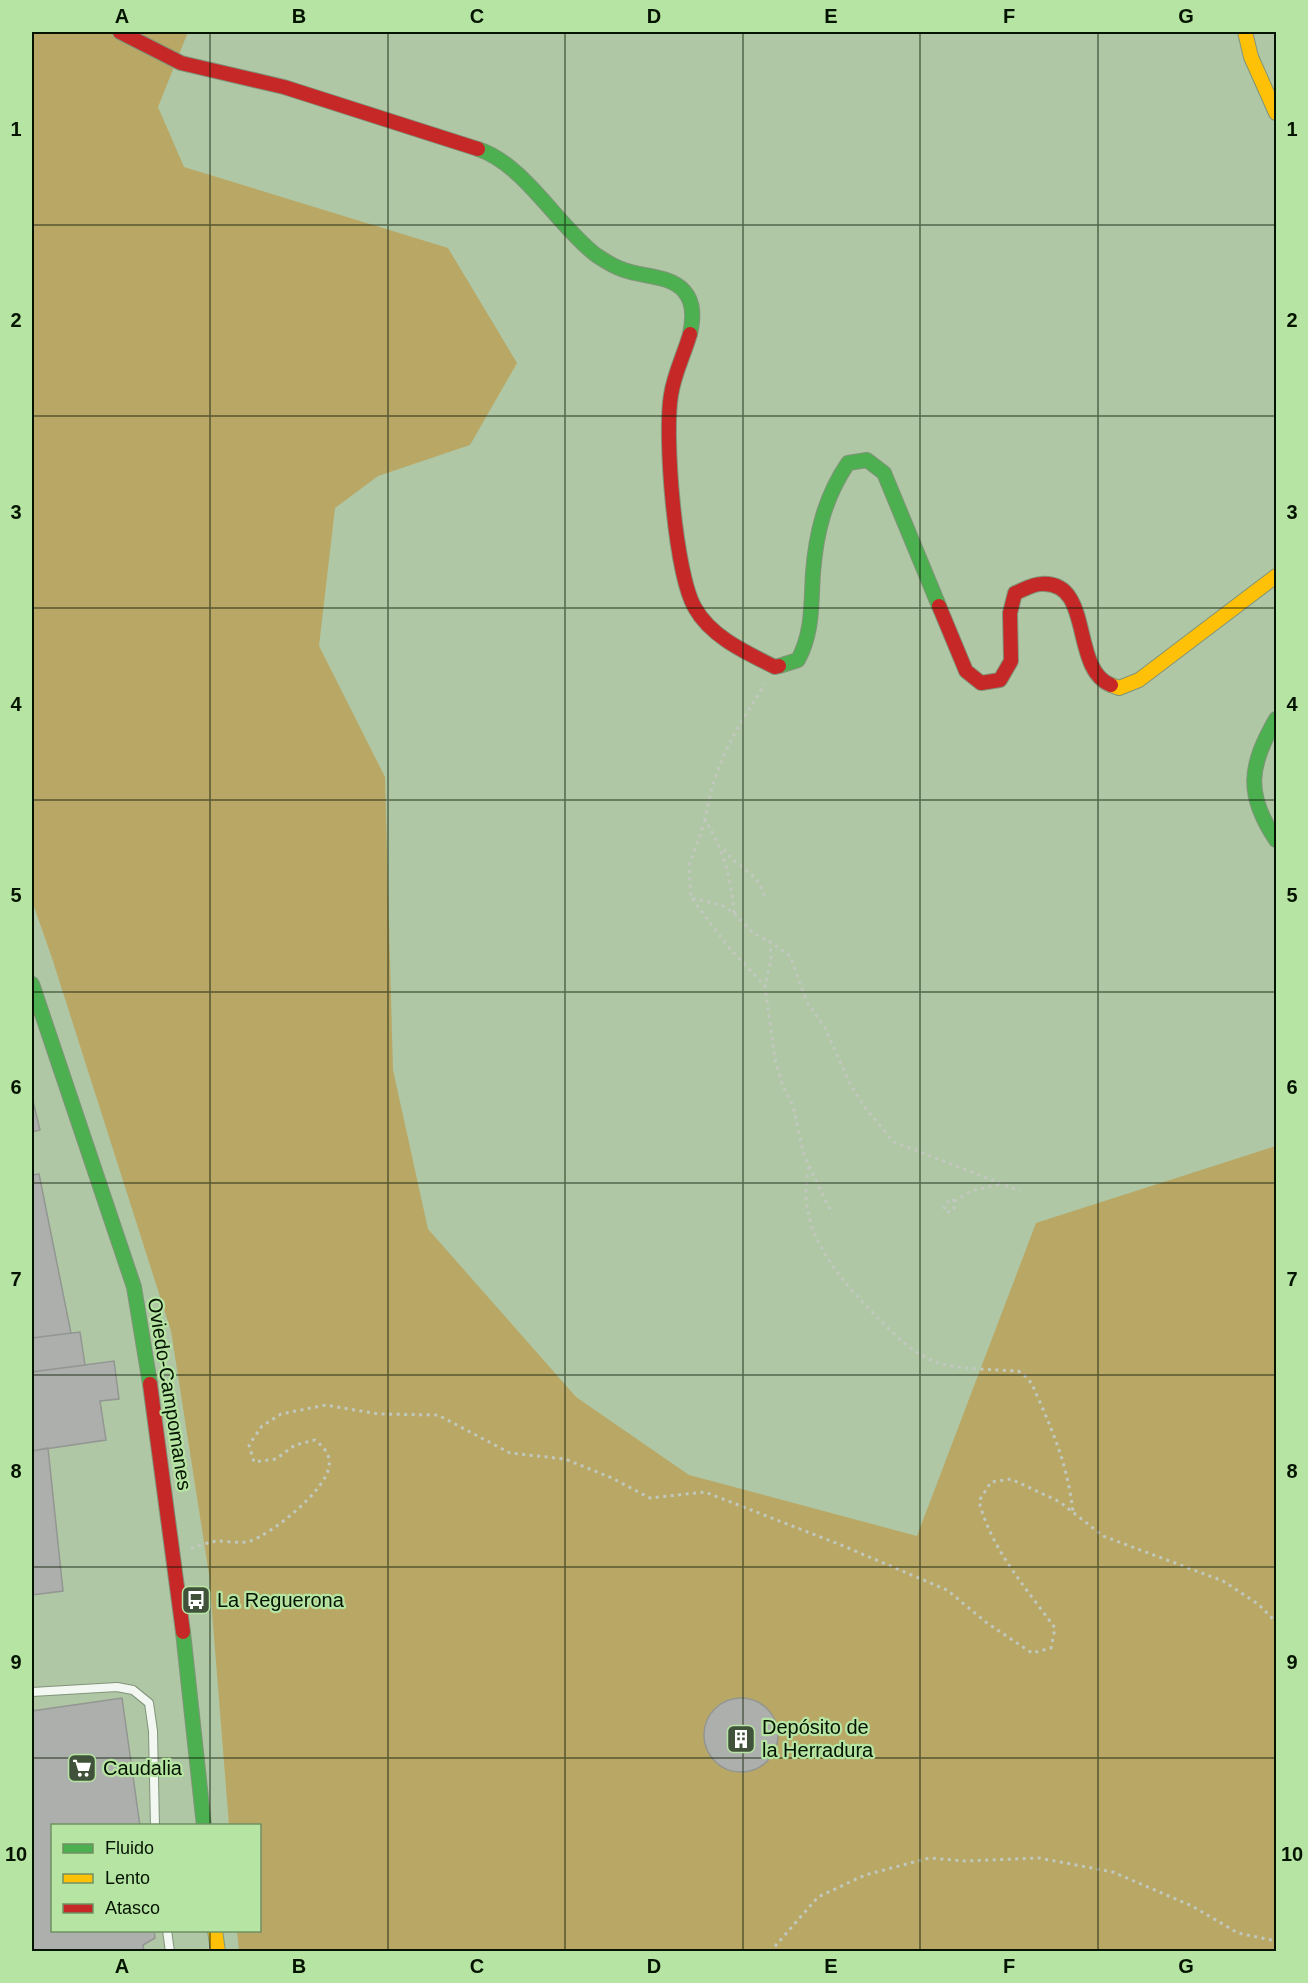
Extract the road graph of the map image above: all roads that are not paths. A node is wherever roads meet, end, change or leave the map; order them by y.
1 (120, 32) edge
2 (1245, 32) edge
3 (1276, 113) edge
4 (1276, 576) edge
5 (1276, 719) edge
6 (1276, 840) edge
7 (32, 984) edge
8 (32, 1692) edge
9 (155, 1824) edge
10 (204, 1824) edge
11 (167, 1932) edge
12 (215, 1932) edge
13 (170, 1952) edge
14 (218, 1952) edge

1 - 4 street
2 - 3 street
5 - 6 street
7 - 10 street, Oviedo-Campomanes
8 - 9 lane
11 - 13 lane
12 - 14 street

